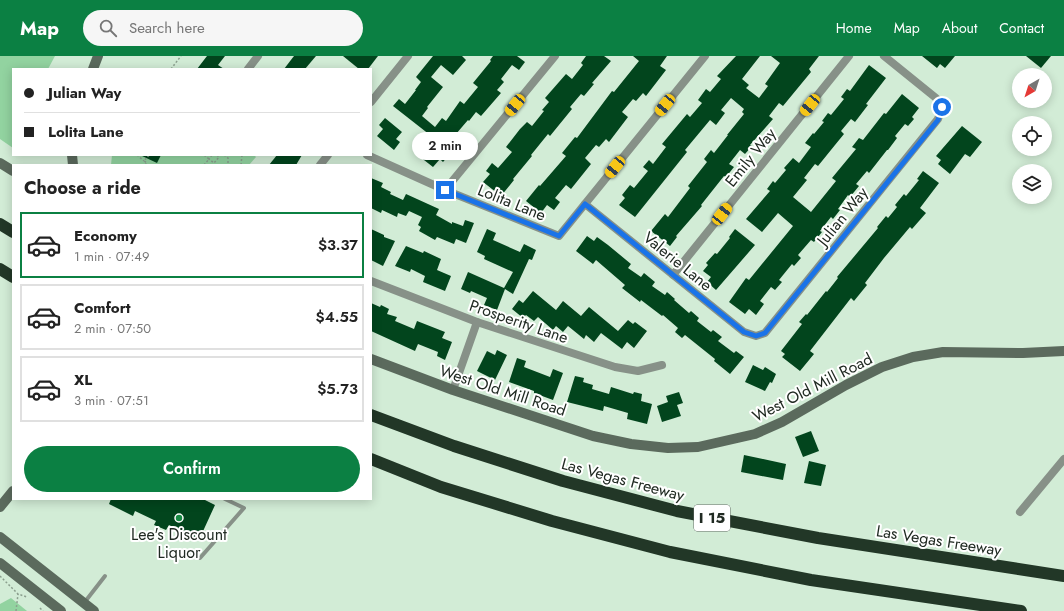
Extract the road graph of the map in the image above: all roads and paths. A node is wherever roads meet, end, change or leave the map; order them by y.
1 (98, 56) edge
2 (181, 56) edge
3 (258, 56) edge
4 (408, 56) edge
5 (555, 56) edge
6 (705, 56) edge
7 (849, 56) edge
8 (884, 56) edge
9 (93, 68) edge
10 (172, 68) edge
11 (249, 68) edge
12 (372, 101) edge
13 (138, 156) edge
14 (148, 156) edge
15 (205, 156) edge
16 (211, 156) edge
17 (218, 156) edge
18 (327, 156) edge
19 (369, 156) edge
20 (209, 159) junction
21 (144, 161) junction
22 (0, 163) edge
23 (146, 164) edge
24 (205, 164) edge
25 (321, 164) edge
26 (12, 171) edge
27 (445, 190) junction
28 (585, 204) junction
29 (0, 224) edge
30 (12, 231) edge
31 (0, 269) edge
32 (673, 275) junction
33 (12, 276) edge
34 (372, 281) edge
35 (477, 322) junction
36 (756, 336) joint
37 (1064, 351) edge
38 (372, 359) edge
39 (662, 365) dead end
40 (453, 390) junction
41 (372, 415) edge
42 (372, 459) edge
43 (1064, 459) edge
44 (12, 492) edge
45 (227, 500) edge
46 (0, 507) edge
47 (1020, 512) dead end
48 (0, 537) edge
49 (200, 558) dead end
50 (0, 564) edge
51 (0, 576) edge
52 (105, 576) dead end
53 (1064, 576) edge
54 (18, 594) junction
55 (28, 597) dead end
56 (83, 603) junction
57 (37, 605) dead end
58 (16, 611) edge
59 (44, 611) edge
60 (61, 611) edge
61 (94, 611) edge
62 (1021, 611) edge

1 - 9 street
2 - 10 path
3 - 11 street
4 - 12 street
5 - 27 street
6 - 28 street
7 - 32 street, Emily Way
8 - 36 street, Julian Way
13 - 21 path
14 - 21 path
15 - 20 path
16 - 20 path
17 - 20 path
18 - 25 street
19 - 27 street, Lolita Lane
20 - 24 path
21 - 23 path
22 - 26 street
27 - 28 street, Lolita Lane
28 - 32 street, Valerie Lane
29 - 30 highway
31 - 33 highway
32 - 36 street, Valerie Lane
34 - 35 street, Prosperity Lane
35 - 39 street, Prosperity Lane
35 - 40 street
37 - 40 street, West Old Mill Road
38 - 40 street, West Old Mill Road
41 - 53 highway, Las Vegas Freeway / I 15
42 - 62 highway
43 - 47 street
44 - 46 street
45 - 49 lane
48 - 56 street
50 - 60 street
51 - 54 path
52 - 56 lane
54 - 55 path
54 - 58 path
56 - 61 street
57 - 59 path

